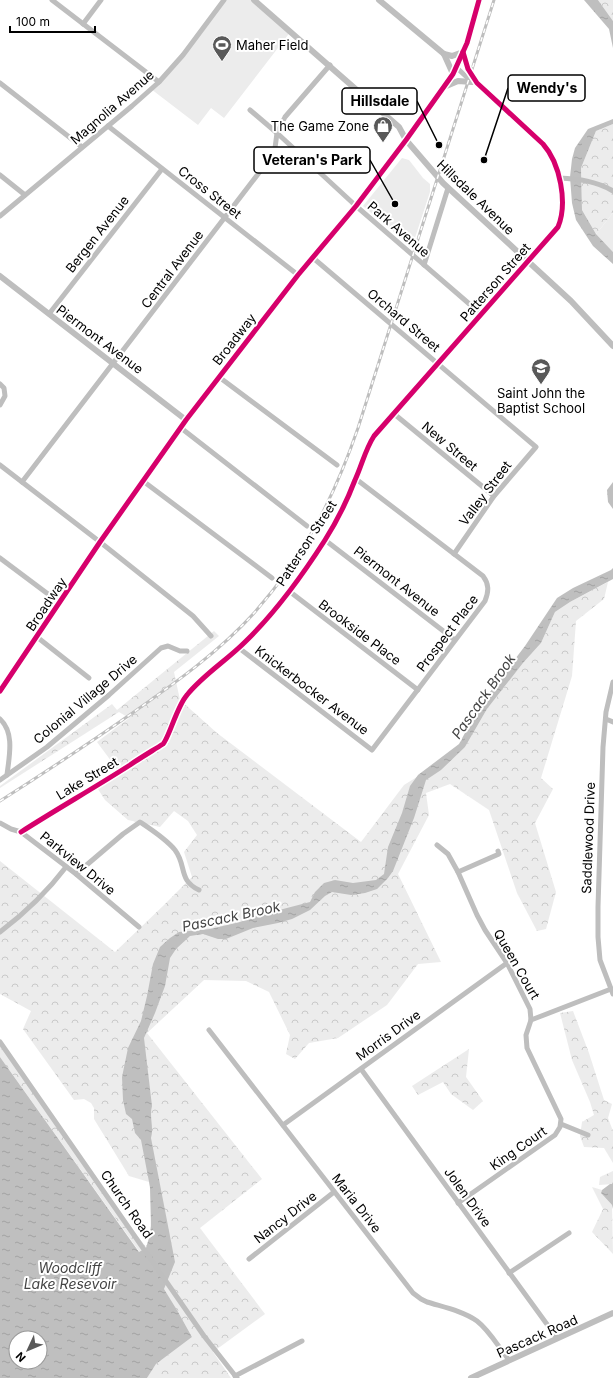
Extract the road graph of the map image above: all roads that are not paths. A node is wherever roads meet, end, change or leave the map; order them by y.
1 (52, 0) edge
2 (101, 0) edge
3 (224, 0) edge
4 (254, 0) edge
5 (380, 0) edge
6 (479, 0) edge
7 (83, 24) junction
8 (463, 52) junction
9 (444, 54) junction
10 (330, 65) junction
11 (456, 68) junction
12 (453, 74) junction
13 (158, 82) junction
14 (474, 82) junction
15 (0, 83) edge
16 (444, 88) junction
17 (250, 110) dead end
18 (108, 126) junction
19 (277, 133) junction
20 (406, 140) junction
21 (82, 147) junction
22 (162, 169) junction
23 (0, 175) edge
24 (559, 178) junction
25 (448, 188) junction
26 (613, 191) edge
27 (25, 195) junction
28 (356, 206) junction
29 (0, 216) edge
30 (225, 217) junction
31 (312, 257) junction
32 (528, 261) junction
33 (424, 265) junction
34 (298, 275) junction
35 (0, 276) edge
36 (49, 314) junction
37 (481, 314) junction
38 (613, 346) edge
39 (114, 363) junction
40 (437, 363) junction
41 (219, 377) junction
42 (0, 384) edge
43 (0, 405) edge
44 (393, 413) junction
45 (186, 420) junction
46 (181, 428) junction
47 (536, 447) joint
48 (337, 465) dead end
49 (0, 466) edge
50 (356, 479) junction
51 (143, 481) junction
52 (22, 482) junction
53 (494, 496) junction
54 (307, 526) dead end
55 (325, 540) junction
56 (100, 542) junction
57 (454, 554) junction
58 (0, 558) edge
59 (272, 578) dead end
60 (289, 591) junction
61 (60, 603) junction
62 (211, 636) dead end
63 (37, 637) junction
64 (455, 640) junction
65 (239, 648) junction
66 (187, 651) dead end
67 (89, 678) dead end
68 (613, 682) edge
69 (418, 690) junction
70 (0, 691) edge
71 (0, 719) edge
72 (606, 719) junction
73 (613, 722) edge
74 (164, 742) joint
75 (372, 750) joint
76 (7, 775) junction
77 (0, 780) edge
78 (0, 823) edge
79 (21, 832) junction
80 (437, 845) dead end
81 (498, 851) dead end
82 (66, 867) junction
83 (458, 872) junction
84 (76, 874) junction
85 (199, 890) dead end
86 (139, 927) dead end
87 (0, 932) edge
88 (507, 963) junction
89 (612, 992) edge
90 (531, 1020) junction
91 (209, 1030) dead end
92 (0, 1042) edge
93 (361, 1069) junction
94 (561, 1124) junction
95 (283, 1125) junction
96 (588, 1135) dead end
97 (334, 1192) junction
98 (458, 1203) junction
99 (569, 1233) dead end
100 (249, 1259) dead end
101 (509, 1272) junction
102 (613, 1313) edge
103 (557, 1338) junction
104 (302, 1341) dead end
105 (509, 1360) junction
106 (236, 1377) edge
107 (471, 1378) edge

1 - 7 street
2 - 7 street
3 - 13 street, Magnolia Avenue
4 - 10 street, Hillsdale Avenue
5 - 9 street
6 - 8 street, Broadway
7 - 13 street
8 - 9 street
8 - 11 street, Broadway
8 - 14 street
9 - 12 street
10 - 19 street, Central Avenue
10 - 20 street, Hillsdale Avenue
11 - 12 street, Broadway
11 - 14 street
12 - 16 street, Broadway
13 - 18 street, Magnolia Avenue
14 - 16 street
14 - 24 street
15 - 21 street
16 - 20 street, Broadway
17 - 19 street, Park Avenue
18 - 21 street, Magnolia Avenue
18 - 22 street, Cross Street
19 - 28 street, Park Avenue
19 - 30 street, Central Avenue
20 - 25 street, Hillsdale Avenue
20 - 28 street, Broadway
21 - 27 street, Magnolia Avenue
22 - 30 street, Cross Street
22 - 36 street, Bergen Avenue
23 - 27 street
24 - 26 street
24 - 32 street, Patterson Street
25 - 32 street, Hillsdale Avenue
25 - 33 street
27 - 29 street, Magnolia Avenue
28 - 31 street, Broadway
28 - 33 street, Park Avenue
30 - 34 street, Cross Street
30 - 39 street, Central Avenue
31 - 34 street, Broadway
31 - 40 street, Orchard Street
32 - 37 street, Patterson Street
32 - 38 street, Hillsdale Avenue
33 - 37 street, Park Avenue
34 - 41 street, Broadway
35 - 36 street, Piermont Avenue
36 - 39 street, Piermont Avenue
37 - 40 street, Patterson Street
39 - 45 street, Piermont Avenue
39 - 52 street, Central Avenue
40 - 44 street, Patterson Street
40 - 47 street, Orchard Street
41 - 45 street, Broadway
41 - 48 street
42 - 43 street
44 - 50 street, Patterson Street
44 - 53 street, New Street
45 - 46 street, Broadway
46 - 51 street, Broadway
46 - 54 street
47 - 53 street, Valley Street
49 - 52 street
50 - 55 street, Patterson Street
50 - 57 street, Prospect Place
51 - 56 street, Broadway
51 - 59 street
52 - 56 street
53 - 57 street, Valley Street
55 - 60 street, Patterson Street
55 - 64 street, Piermont Avenue
56 - 61 street, Broadway
56 - 62 street
57 - 64 street, Prospect Place
58 - 61 street
60 - 65 street, Patterson Street
60 - 69 street, Brookside Place
61 - 63 street, Broadway
63 - 67 street
63 - 70 street, Broadway
64 - 69 street, Prospect Place
65 - 74 street, Patterson Street
65 - 75 street, Knickerbocker Avenue
66 - 76 street, Colonial Village Drive
68 - 72 street, Saddlewood Drive
69 - 75 street, Prospect Place
71 - 76 street
72 - 73 street
72 - 89 street, Saddlewood Drive
74 - 79 street, Lake Street
76 - 77 street, Colonial Village Drive
78 - 79 street, Parkview Drive
79 - 82 street, Parkview Drive
80 - 83 street, Queen Court
81 - 83 street
82 - 84 street, Parkview Drive
82 - 87 street
83 - 88 street, Queen Court
84 - 85 street
84 - 86 street, Parkview Drive
88 - 90 street, Queen Court
88 - 93 street, Morris Drive
89 - 90 street
90 - 94 street, Queen Court
91 - 95 street, Maria Drive
92 - 106 street, Church Road
93 - 95 street, Morris Drive
93 - 98 street, Jolen Drive
94 - 96 street, King Court
94 - 98 street, King Court
95 - 97 street, Maria Drive
97 - 100 street, Nancy Drive
97 - 105 street, Maria Drive
98 - 101 street, Jolen Drive
99 - 101 street
101 - 103 street, Jolen Drive
102 - 103 street, Pascack Road
103 - 105 street, Pascack Road
104 - 106 street
105 - 107 street, Pascack Road

